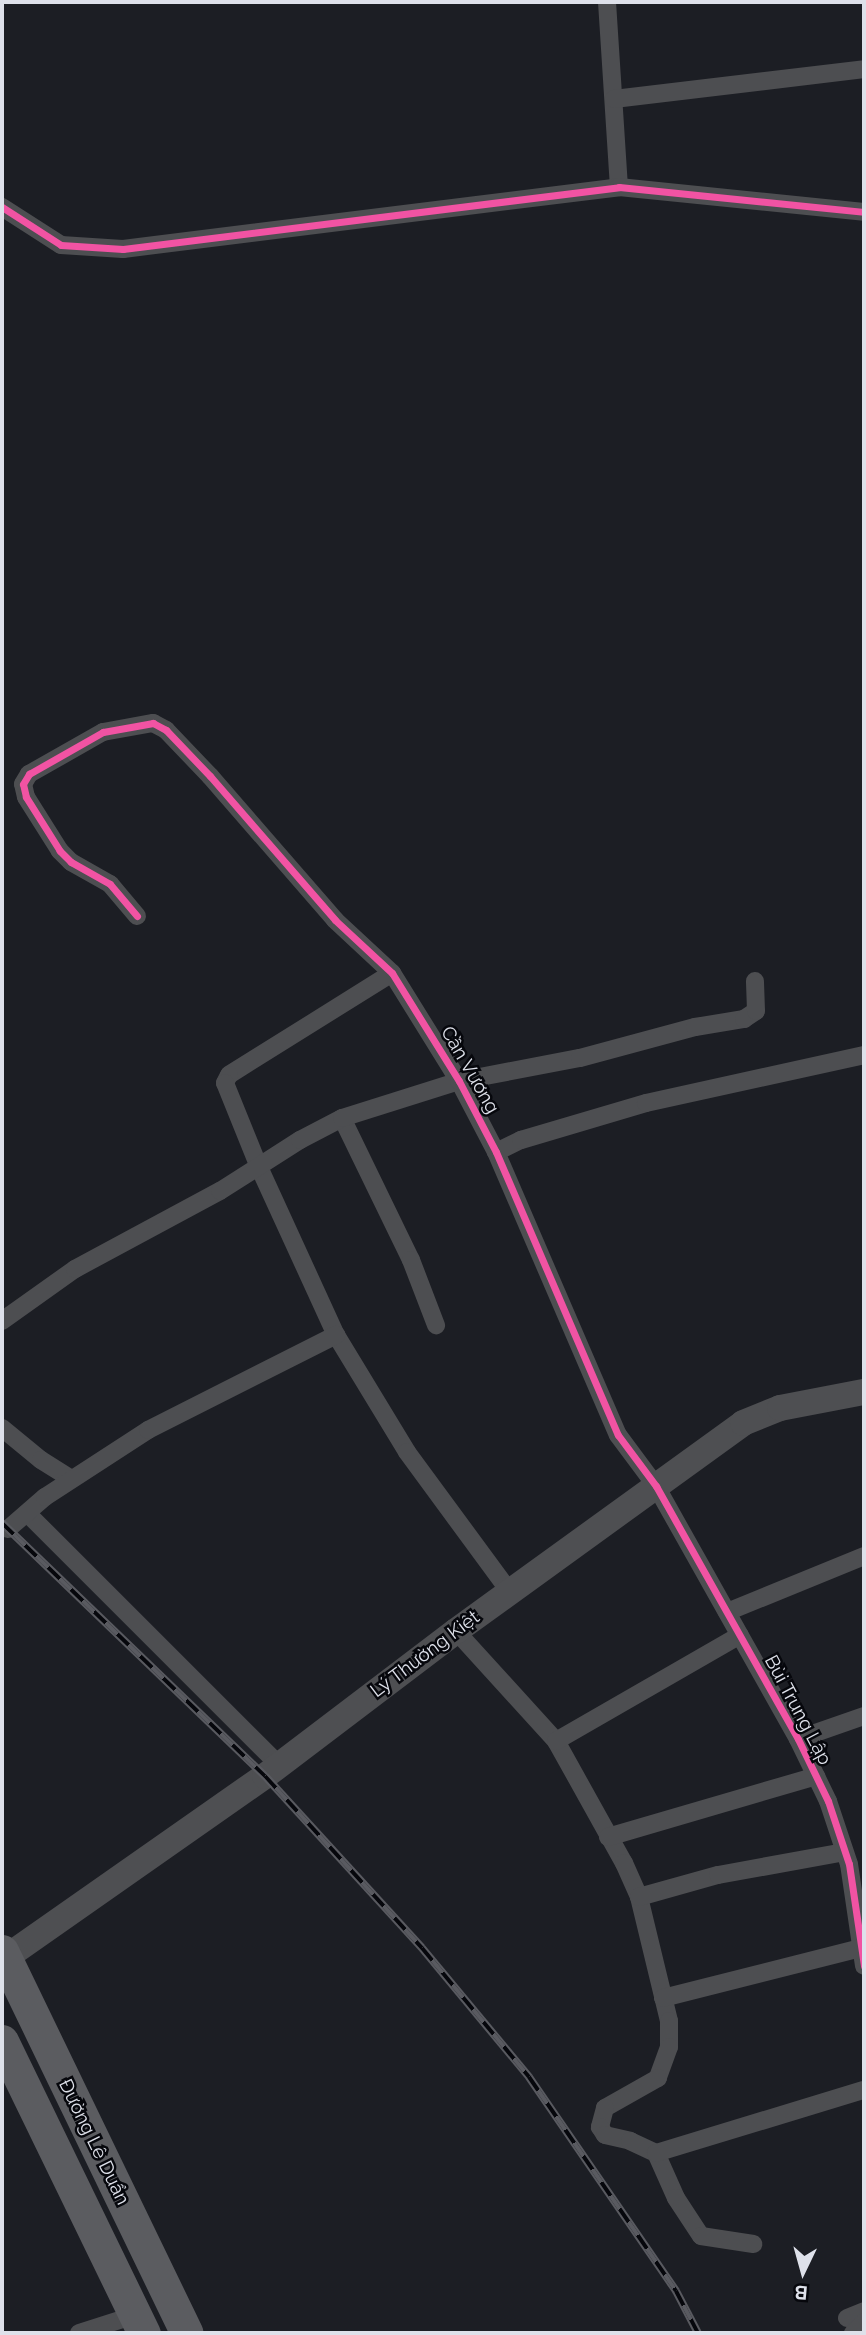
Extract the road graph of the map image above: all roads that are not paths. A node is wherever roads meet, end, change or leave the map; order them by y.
1 (607, 2) edge
2 (864, 69) edge
3 (614, 99) junction
4 (619, 187) junction
5 (2, 207) edge
6 (864, 212) edge
7 (137, 916) dead end
8 (392, 972) junction
9 (755, 981) dead end
10 (864, 1055) edge
11 (459, 1081) junction
12 (342, 1118) junction
13 (496, 1152) junction
14 (259, 1167) junction
15 (2, 1321) edge
16 (436, 1325) dead end
17 (336, 1335) junction
18 (864, 1392) edge
19 (2, 1428) edge
20 (72, 1479) junction
21 (656, 1486) junction
22 (27, 1513) junction
23 (8, 1529) dead end
24 (864, 1556) edge
25 (510, 1592) junction
26 (727, 1612) junction
27 (456, 1630) junction
28 (740, 1635) junction
29 (864, 1716) edge
30 (798, 1739) junction
31 (556, 1741) junction
32 (279, 1765) junction
33 (816, 1776) junction
34 (608, 1837) junction
35 (852, 1859) edge
36 (639, 1897) junction
37 (861, 1948) junction
38 (3, 1957) edge
39 (864, 1966) edge
40 (663, 1998) junction
41 (2, 2040) edge
42 (864, 2090) edge
43 (656, 2153) junction
44 (753, 2244) dead end
45 (139, 2324) edge
46 (79, 2333) edge
47 (187, 2333) edge

1 - 3 street
2 - 3 street
3 - 4 street
4 - 5 street
4 - 6 street
7 - 8 street, Cần Vương
8 - 11 street, Cần Vương
8 - 14 street
9 - 11 street
10 - 13 street
11 - 12 street
11 - 13 street, Cần Vương
12 - 14 street
12 - 16 street
13 - 21 street, Cần Vương
14 - 15 street
14 - 17 street
17 - 20 street
17 - 25 street
18 - 21 main road, Lý Thường Kiệt
19 - 20 street
20 - 22 street
21 - 25 main road, Lý Thường Kiệt
21 - 26 street, Bùi Trung Lập
22 - 23 street
22 - 32 street
24 - 26 street
25 - 27 main road, Lý Thường Kiệt
26 - 28 street, Bùi Trung Lập
27 - 31 street
27 - 32 main road, Lý Thường Kiệt
28 - 30 street, Bùi Trung Lập
28 - 31 street
29 - 30 street
30 - 33 street, Bùi Trung Lập
31 - 34 street
32 - 38 main road, Lý Thường Kiệt
33 - 34 street
33 - 35 street, Bùi Trung Lập
34 - 36 street
35 - 36 street
35 - 37 street, Bùi Trung Lập
36 - 40 street
37 - 39 street, Bùi Trung Lập
37 - 40 street
38 - 47 highway, Đường Lê Duẩn
40 - 43 street
41 - 45 highway, Đường Lê Duẩn
42 - 43 street
43 - 44 street
45 - 46 street

